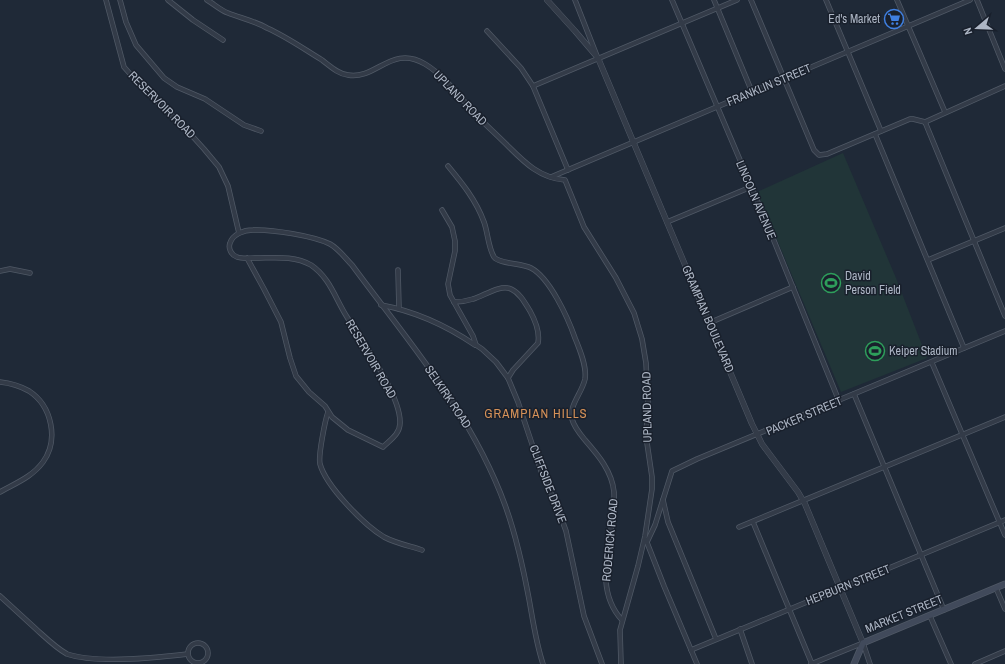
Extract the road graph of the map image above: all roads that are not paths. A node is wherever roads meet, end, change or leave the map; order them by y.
1 (106, 0) edge
2 (120, 0) edge
3 (168, 0) edge
4 (207, 0) edge
5 (547, 0) edge
6 (575, 0) edge
7 (672, 0) edge
8 (714, 0) edge
9 (736, 0) edge
10 (751, 0) edge
11 (826, 0) edge
12 (898, 0) edge
13 (970, 0) edge
14 (976, 0) edge
15 (965, 1) edge
16 (717, 8) junction
17 (682, 23) junction
18 (909, 26) junction
19 (487, 31) dead end
20 (223, 40) dead end
21 (848, 52) junction
22 (598, 58) junction
23 (1005, 69) edge
24 (784, 79) junction
25 (533, 86) junction
26 (1005, 86) edge
27 (752, 92) junction
28 (717, 107) junction
29 (945, 112) junction
30 (925, 122) junction
31 (261, 131) dead end
32 (881, 131) junction
33 (875, 134) junction
34 (633, 142) junction
35 (448, 166) dead end
36 (568, 170) junction
37 (551, 177) junction
38 (751, 187) junction
39 (442, 210) dead end
40 (667, 222) junction
41 (1005, 228) edge
42 (239, 233) junction
43 (974, 241) junction
44 (247, 258) junction
45 (928, 260) junction
46 (0, 270) edge
47 (398, 270) dead end
48 (30, 273) dead end
49 (793, 287) junction
50 (454, 302) junction
51 (381, 305) junction
52 (399, 309) junction
53 (1005, 316) edge
54 (709, 323) junction
55 (1005, 331) edge
56 (476, 345) junction
57 (964, 348) junction
58 (932, 363) junction
59 (508, 378) junction
60 (0, 382) edge
61 (854, 394) junction
62 (839, 401) junction
63 (328, 412) junction
64 (1005, 417) edge
65 (757, 435) junction
66 (962, 435) junction
67 (884, 467) junction
68 (0, 492) edge
69 (663, 498) junction
70 (803, 501) junction
71 (1005, 520) edge
72 (754, 522) junction
73 (1000, 522) junction
74 (739, 527) dead end
75 (1005, 535) edge
76 (645, 536) junction
77 (647, 542) junction
78 (422, 550) dead end
79 (921, 554) junction
80 (1005, 584) edge
81 (840, 588) junction
82 (996, 588) junction
83 (0, 596) edge
84 (789, 609) junction
85 (1005, 609) edge
86 (944, 610) junction
87 (930, 616) junction
88 (622, 620) junction
89 (740, 629) junction
90 (716, 640) junction
91 (863, 643) junction
92 (691, 650) junction
93 (1005, 651) edge
94 (188, 654) junction
95 (129, 662) edge
96 (543, 664) edge
97 (602, 664) edge
98 (621, 664) edge
99 (697, 664) edge
100 (752, 664) edge
101 (811, 664) edge
102 (854, 664) edge
103 (870, 664) edge
104 (951, 664) edge
105 (975, 664) edge

1 - 42 street, RESERVOIR ROAD
2 - 31 street
3 - 20 street
4 - 37 street, UPLAND ROAD
5 - 22 street, GRAMPIAN BOULEVARD
6 - 22 street
7 - 17 street, LINCOLN AVENUE
8 - 16 street
9 - 16 street
10 - 24 street
11 - 21 street
12 - 18 street
13 - 15 street, FRANKLIN STREET
14 - 23 street
15 - 18 street, FRANKLIN STREET
16 - 17 street
16 - 27 street
17 - 22 street
17 - 28 street, LINCOLN AVENUE
18 - 21 street, FRANKLIN STREET
18 - 29 street
19 - 25 street
21 - 24 street, FRANKLIN STREET
21 - 32 street
22 - 25 street
22 - 34 street, GRAMPIAN BOULEVARD
24 - 27 street, FRANKLIN STREET
24 - 33 street
25 - 36 street
26 - 29 street
27 - 28 street, FRANKLIN STREET
28 - 34 street, FRANKLIN STREET
28 - 38 street, LINCOLN AVENUE
29 - 30 street
30 - 32 street
30 - 43 street
32 - 33 street
33 - 45 street
34 - 36 street, FRANKLIN STREET
34 - 40 street, GRAMPIAN BOULEVARD
35 - 88 street, RODERICK ROAD
36 - 37 street
37 - 76 street, UPLAND ROAD
38 - 40 street
38 - 49 street, LINCOLN AVENUE
39 - 50 street
40 - 54 street, GRAMPIAN BOULEVARD
41 - 43 street
42 - 44 street, RESERVOIR ROAD
42 - 51 street, SELKIRK ROAD
43 - 45 street
43 - 53 street
44 - 63 street, RESERVOIR ROAD
44 - 63 street, RESERVOIR ROAD
45 - 57 street
46 - 48 street
47 - 52 street
49 - 54 street
49 - 62 street, LINCOLN AVENUE
50 - 56 street
50 - 59 street
51 - 52 street, CLIFFSIDE DRIVE
51 - 96 street, SELKIRK ROAD
52 - 56 street, CLIFFSIDE DRIVE
54 - 65 street, GRAMPIAN BOULEVARD
55 - 57 street, PACKER STREET
56 - 59 street, CLIFFSIDE DRIVE
57 - 58 street, PACKER STREET
58 - 61 street, PACKER STREET
58 - 66 street
59 - 97 street, CLIFFSIDE DRIVE
60 - 68 street
61 - 62 street, PACKER STREET
61 - 67 street
62 - 65 street, PACKER STREET
63 - 78 street
64 - 66 street
65 - 69 street, PACKER STREET
65 - 70 street, GRAMPIAN BOULEVARD
66 - 67 street
66 - 73 street
67 - 70 street
67 - 79 street
69 - 77 street, PACKER STREET
69 - 90 street
70 - 72 street
70 - 81 street, GRAMPIAN BOULEVARD
71 - 73 street, HEPBURN STREET
72 - 74 street
72 - 84 street
73 - 75 street
73 - 79 street, HEPBURN STREET
76 - 77 street
76 - 88 street, UPLAND ROAD
77 - 92 street
79 - 81 street, HEPBURN STREET
79 - 86 street
80 - 82 main road, MARKET STREET
81 - 84 street, HEPBURN STREET
81 - 91 street, GRAMPIAN BOULEVARD
82 - 85 street
82 - 86 main road, MARKET STREET
83 - 95 street
84 - 89 street, HEPBURN STREET
84 - 101 street
86 - 87 main road, MARKET STREET
87 - 91 main road, MARKET STREET
87 - 104 street
88 - 98 street, UPLAND ROAD
89 - 90 street, HEPBURN STREET
89 - 100 street
90 - 92 street, HEPBURN STREET
91 - 101 street, MARKET STREET
91 - 102 main road
91 - 103 street
92 - 99 street
93 - 105 street
94 - 94 street
94 - 95 street

